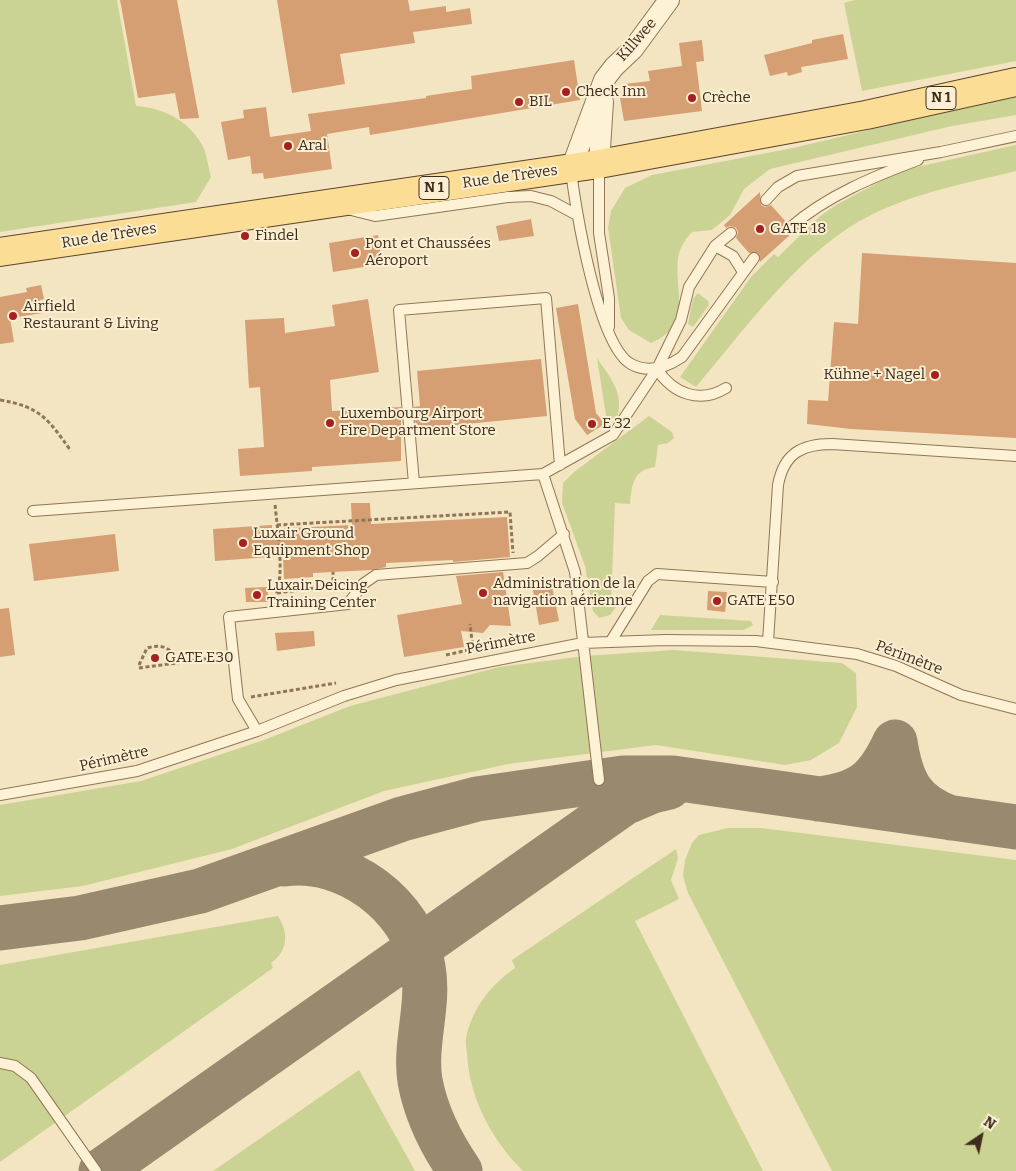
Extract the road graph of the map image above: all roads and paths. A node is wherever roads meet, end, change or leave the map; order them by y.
1 (668, 0) edge
2 (604, 80) junction
3 (1016, 82) edge
4 (1016, 136) edge
5 (941, 152) junction
6 (599, 164) junction
7 (571, 168) junction
8 (766, 200) dead end
9 (328, 204) junction
10 (576, 215) junction
11 (792, 227) dead end
12 (731, 233) dead end
13 (715, 246) junction
14 (0, 252) edge
15 (754, 258) dead end
16 (743, 272) junction
17 (609, 330) junction
18 (657, 369) junction
19 (726, 388) dead end
20 (0, 400) edge
21 (70, 451) dead end
22 (1016, 456) edge
23 (560, 465) junction
24 (543, 474) junction
25 (414, 483) junction
26 (274, 494) junction
27 (33, 511) dead end
28 (277, 525) junction
29 (564, 534) junction
30 (513, 558) dead end
31 (333, 572) dead end
32 (773, 582) junction
33 (278, 584) dead end
34 (277, 593) dead end
35 (470, 624) dead end
36 (611, 641) junction
37 (768, 642) junction
38 (582, 643) junction
39 (440, 656) dead end
40 (224, 657) dead end
41 (180, 663) junction
42 (339, 683) dead end
43 (238, 699) junction
44 (1016, 709) edge
45 (257, 731) junction
46 (599, 780) dead end
47 (0, 795) edge
48 (0, 1063) edge
49 (96, 1171) edge

1 - 2 street, Killwee
2 - 6 street
2 - 7 street, Killwee
3 - 6 main road, Rue de Trèves / N 1
4 - 5 lane
5 - 8 lane
5 - 11 lane
6 - 7 main road, Rue de Trèves / N 1
6 - 17 lane
7 - 9 main road, Rue de Trèves / N 1
7 - 10 lane
9 - 10 lane
9 - 14 main road, Rue de Trèves / N 1
10 - 17 lane
12 - 13 lane
13 - 16 lane
13 - 18 lane
15 - 16 lane
16 - 18 lane
17 - 18 lane
18 - 19 lane
18 - 23 lane
20 - 21 path
22 - 32 lane
23 - 24 lane
23 - 25 lane
24 - 25 lane
24 - 29 lane
25 - 26 lane
26 - 27 lane
26 - 28 path
28 - 30 path
28 - 33 path
29 - 38 lane
29 - 43 lane
31 - 34 path
32 - 36 lane
32 - 37 lane
35 - 39 path
36 - 37 lane, Périmètre
36 - 38 lane, Périmètre
37 - 44 lane, Périmètre
38 - 45 lane, Périmètre
38 - 46 lane
40 - 41 path
41 - 41 path
42 - 43 path
43 - 45 lane
45 - 47 lane, Périmètre
48 - 49 lane

